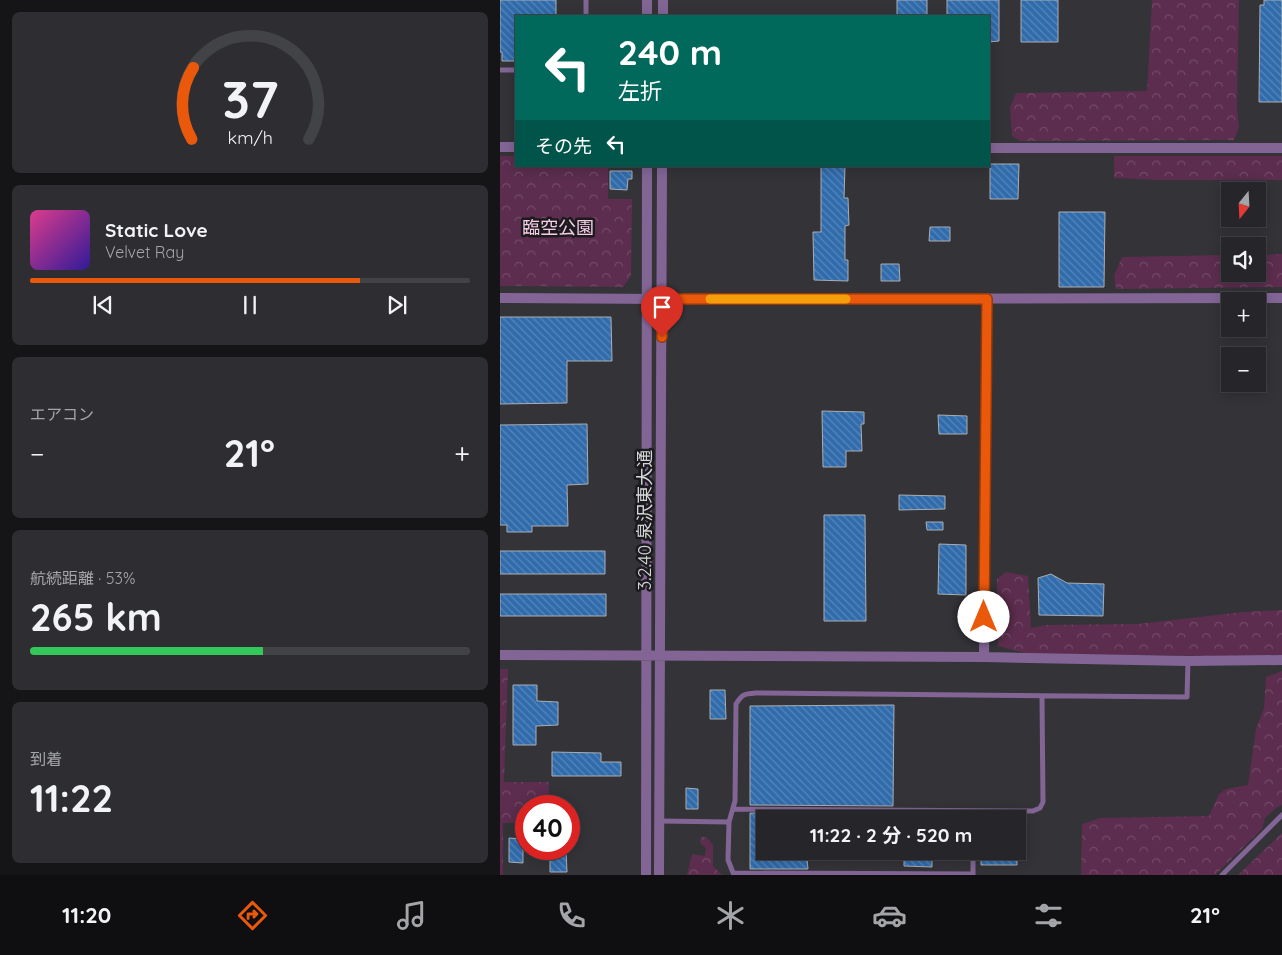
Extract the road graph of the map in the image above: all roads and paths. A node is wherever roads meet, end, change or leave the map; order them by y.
1 (586, 0) edge
2 (646, 0) edge
3 (663, 0) edge
4 (586, 15) edge
5 (646, 15) edge
6 (662, 15) edge
7 (500, 70) edge
8 (515, 70) edge
9 (500, 147) edge
10 (515, 147) edge
11 (990, 148) edge
12 (1282, 148) edge
13 (647, 167) edge
14 (662, 167) edge
15 (500, 298) edge
16 (1282, 298) edge
17 (647, 299) junction
18 (662, 299) junction
19 (987, 299) junction
20 (500, 655) edge
21 (646, 655) junction
22 (660, 655) junction
23 (984, 657) junction
24 (1282, 660) edge
25 (1188, 661) junction
26 (1042, 696) junction
27 (733, 809) junction
28 (853, 810) edge
29 (1026, 811) edge
30 (1282, 815) edge
31 (660, 821) junction
32 (730, 822) junction
33 (972, 860) edge
34 (734, 874) edge
35 (972, 874) edge
36 (646, 875) edge
37 (660, 875) edge
38 (1222, 875) edge

1 - 4 lane
2 - 5 street
3 - 6 street
7 - 8 lane
9 - 10 street
11 - 12 street
13 - 17 street, 3.2.40 泉沢東大通
14 - 18 street, 3.2.40 泉沢東大通
15 - 17 street
16 - 19 street
17 - 18 street
17 - 21 street, 3.2.40 泉沢東大通
18 - 19 street
18 - 22 street, 3.2.40 泉沢東大通
19 - 23 street
20 - 21 street
21 - 22 street
21 - 36 street, 3.2.40 泉沢東大通
22 - 23 street
22 - 31 street, 3.2.40 泉沢東大通
23 - 25 street
24 - 25 street
25 - 26 lane
26 - 27 lane
26 - 29 lane
27 - 28 lane
27 - 32 lane
30 - 38 lane
31 - 32 lane
31 - 37 street, 3.2.40 泉沢東大通
32 - 34 lane
33 - 35 lane
34 - 35 lane

